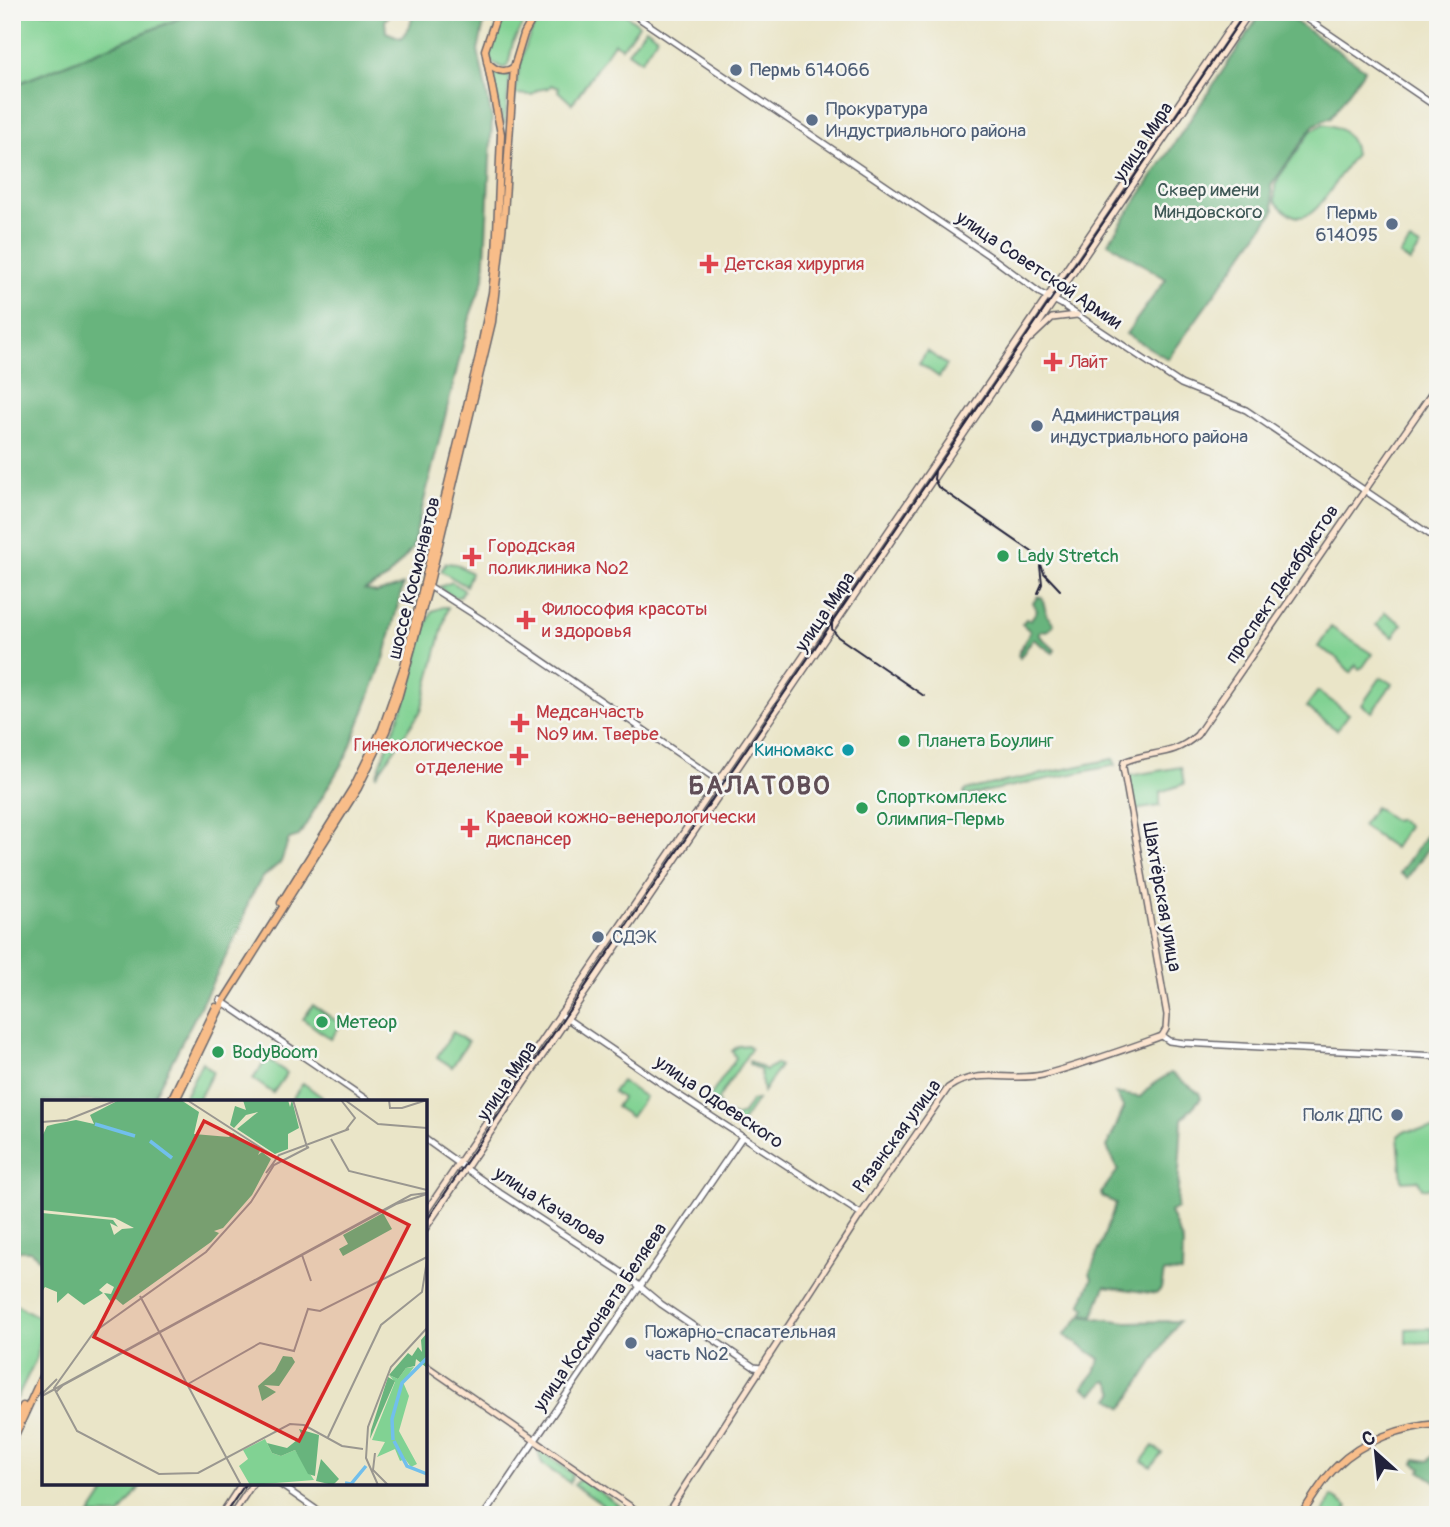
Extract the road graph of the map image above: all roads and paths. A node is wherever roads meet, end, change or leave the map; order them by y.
1 (496, 12) edge
2 (536, 12) edge
3 (630, 12) edge
4 (1241, 12) edge
5 (1250, 12) edge
6 (1297, 12) edge
7 (486, 61) junction
8 (514, 67) junction
9 (1438, 108) edge
10 (1047, 297) junction
11 (1055, 300) junction
12 (1077, 316) junction
13 (1028, 340) junction
14 (1438, 384) edge
15 (1364, 491) junction
16 (1438, 540) edge
17 (426, 584) junction
18 (1124, 762) joint
19 (718, 781) junction
20 (726, 786) junction
21 (222, 1001) junction
22 (560, 1014) junction
23 (567, 1019) junction
24 (1162, 1037) junction
25 (1438, 1056) edge
26 (173, 1100) edge
27 (367, 1100) edge
28 (742, 1137) junction
29 (427, 1140) edge
30 (459, 1162) junction
31 (467, 1168) junction
32 (427, 1210) edge
33 (861, 1214) junction
34 (427, 1226) edge
35 (639, 1286) junction
36 (427, 1366) edge
37 (42, 1367) edge
38 (761, 1368) junction
39 (42, 1376) edge
40 (1438, 1424) edge
41 (12, 1427) edge
42 (534, 1440) junction
43 (12, 1442) edge
44 (241, 1485) edge
45 (252, 1485) edge
46 (281, 1485) edge
47 (221, 1515) edge
48 (232, 1515) edge
49 (324, 1515) edge
50 (484, 1515) edge
51 (643, 1515) edge
52 (666, 1515) edge
53 (1301, 1515) edge

1 - 7 main road, шоссе Космонавтов
2 - 8 main road, шоссе Космонавтов
3 - 10 street, улица Советской Армии
4 - 10 main road, улица Мира
5 - 11 main road, улица Мира
6 - 9 street
7 - 8 main road
7 - 17 main road, шоссе Космонавтов
8 - 17 main road, шоссе Космонавтов
10 - 11 street, улица Советской Армии
10 - 19 main road, улица Мира
11 - 12 street, улица Советской Армии
11 - 13 main road, улица Мира
12 - 13 main road
12 - 15 street, улица Советской Армии
13 - 20 main road, улица Мира
14 - 15 main road, проспект Декабристов
15 - 16 street, улица Советской Армии
15 - 18 main road, проспект Декабристов
17 - 19 street
17 - 21 main road, шоссе Космонавтов
18 - 24 main road, Шахтёрская улица
19 - 20 street
19 - 22 main road, улица Мира
20 - 23 main road, улица Мира
21 - 26 main road, шоссе Космонавтов
21 - 27 street
22 - 23 street, улица Одоевского
22 - 30 main road, улица Мира
23 - 28 street, улица Одоевского
23 - 31 main road, улица Мира
24 - 25 street, Рязанская улица
24 - 33 main road, Рязанская улица
28 - 33 street, улица Одоевского
28 - 35 street, улица Космонавта Беляева
29 - 30 street, улица Качалова
30 - 31 street, улица Качалова
30 - 32 main road, улица Мира
31 - 34 main road, улица Мира
31 - 35 street, улица Качалова
33 - 38 main road, Рязанская улица
35 - 38 street, улица Качалова
35 - 42 street, улица Космонавта Беляева
36 - 42 main road
37 - 41 main road
38 - 52 main road, Рязанская улица
39 - 43 main road
40 - 53 main road
42 - 50 street, улица Космонавта Беляева
42 - 51 main road
44 - 47 main road
45 - 48 main road
46 - 49 street

